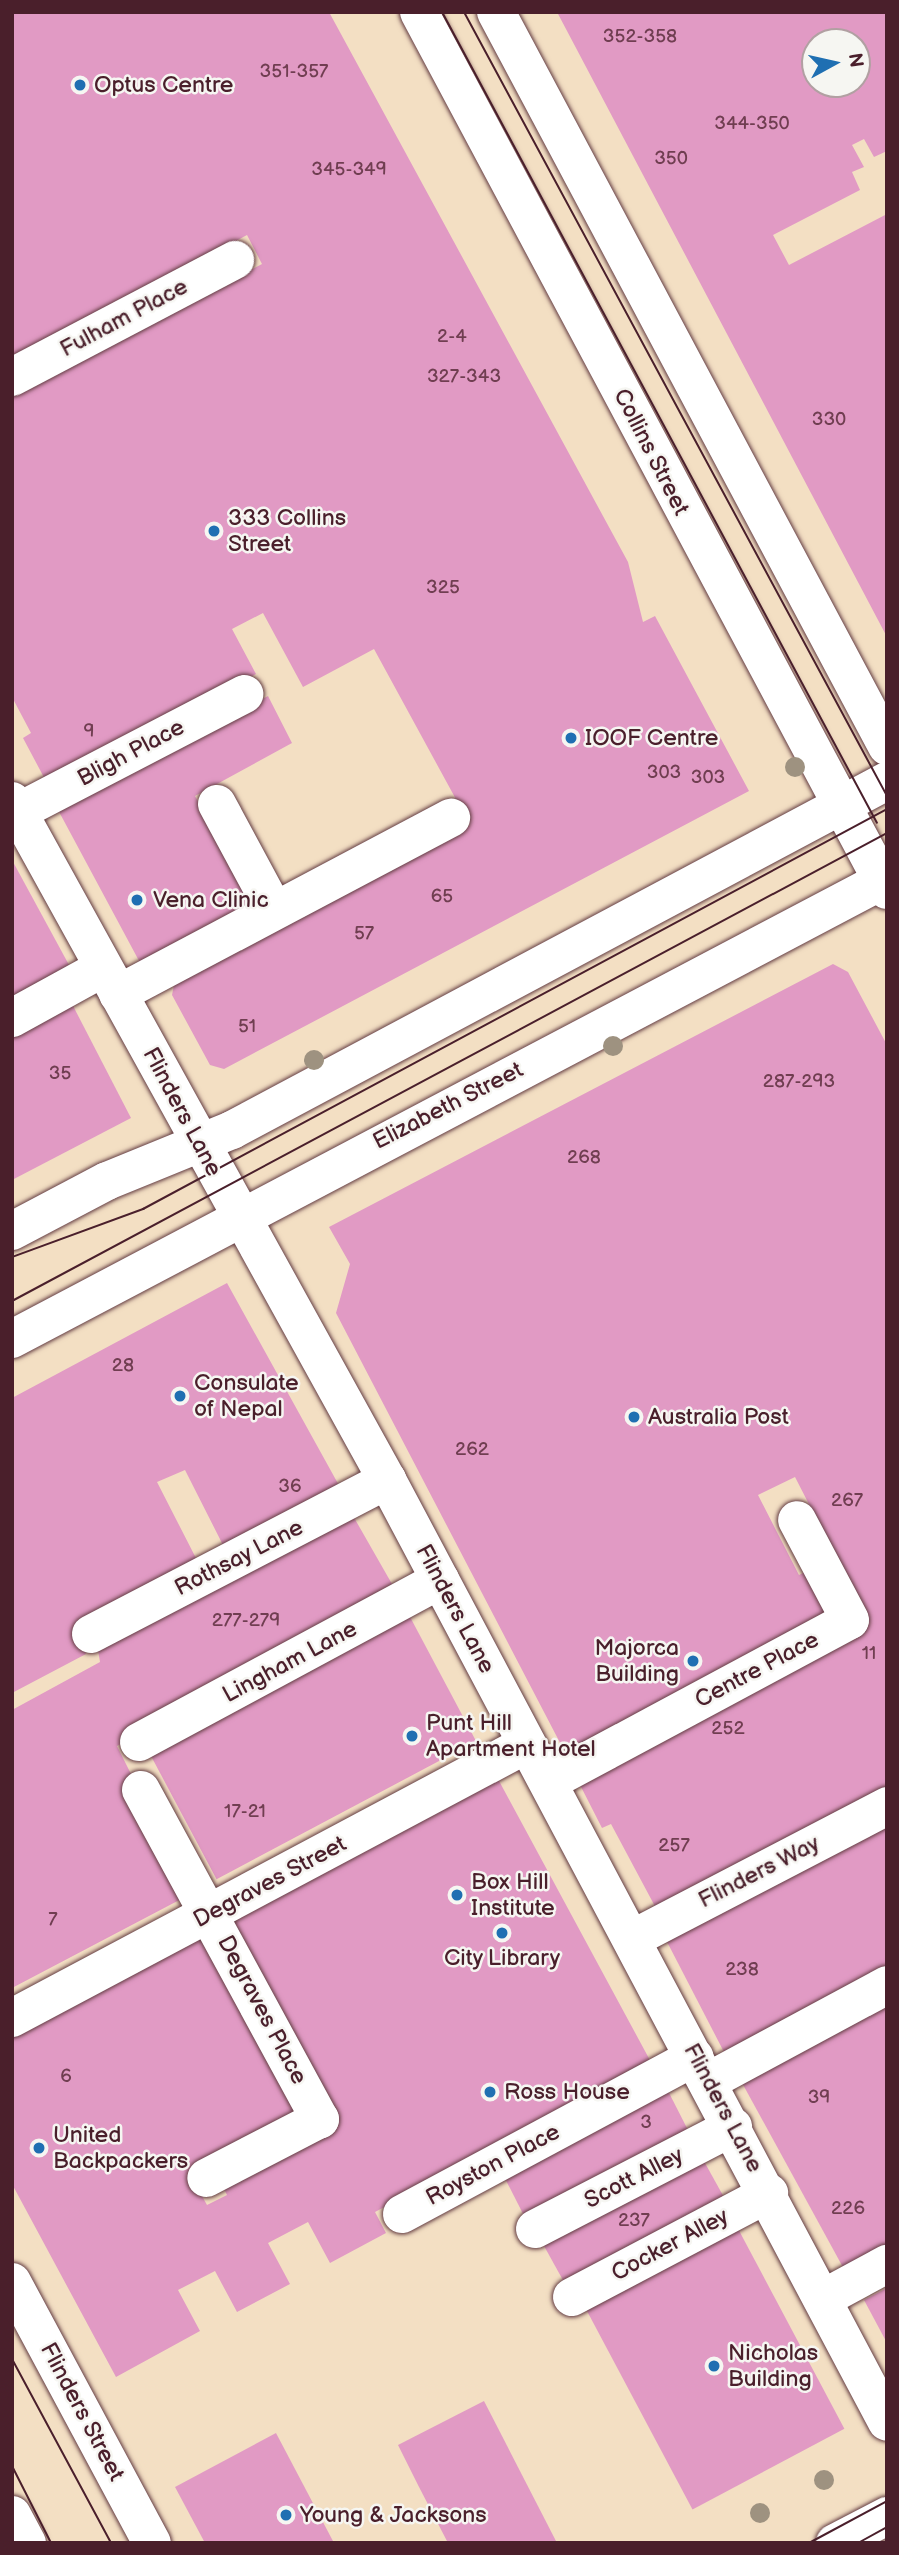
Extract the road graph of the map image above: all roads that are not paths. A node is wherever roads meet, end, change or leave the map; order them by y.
1 (419, 12) edge
2 (496, 12) edge
3 (235, 260) dead end
4 (12, 377) edge
5 (244, 694) dead end
6 (887, 746) edge
7 (887, 781) edge
8 (217, 804) dead end
9 (842, 805) junction
10 (14, 809) edge
11 (451, 818) dead end
12 (885, 883) edge
13 (274, 910) junction
14 (110, 981) junction
15 (12, 1018) edge
16 (200, 1146) junction
17 (238, 1216) junction
18 (12, 1231) edge
19 (12, 1339) edge
20 (387, 1480) junction
21 (797, 1520) dead end
22 (440, 1580) junction
23 (91, 1633) dead end
24 (139, 1742) dead end
25 (527, 1744) junction
26 (565, 1773) dead end
27 (141, 1790) dead end
28 (887, 1806) edge
29 (210, 1914) junction
30 (632, 1939) junction
31 (887, 1985) edge
32 (12, 2018) edge
33 (702, 2069) junction
34 (733, 2127) junction
35 (206, 2178) dead end
36 (769, 2193) junction
37 (402, 2214) dead end
38 (535, 2229) dead end
39 (887, 2264) edge
40 (12, 2282) edge
41 (572, 2297) dead end
42 (824, 2298) junction
43 (887, 2422) edge
44 (12, 2515) edge
45 (887, 2516) edge
46 (27, 2543) edge
47 (152, 2543) edge
48 (835, 2543) edge

1 - 9 street, Collins Street
2 - 6 street
3 - 4 street, Fulham Place
5 - 10 street, Bligh Place
7 - 9 street
8 - 13 street
9 - 12 street, Collins Street
9 - 16 street
10 - 14 street, Flinders Lane
11 - 13 street
12 - 17 street, Elizabeth Street
13 - 14 street
14 - 15 street
14 - 16 street, Flinders Lane
16 - 17 street, Flinders Lane
16 - 18 street
17 - 19 street, Elizabeth Street
17 - 20 street, Flinders Lane
20 - 22 street, Flinders Lane
20 - 23 street, Rothsay Lane
21 - 26 street, Centre Place
22 - 24 street, Lingham Lane
22 - 25 street, Flinders Lane
25 - 29 street, Degraves Street
25 - 30 street, Flinders Lane
27 - 29 street, Degraves Place
28 - 30 street, Flinders Way
29 - 32 street, Degraves Street
29 - 35 street, Degraves Place
30 - 33 street, Flinders Lane
31 - 33 street, Royston Place
33 - 34 street, Flinders Lane
33 - 37 street, Royston Place
34 - 36 street, Flinders Lane
34 - 38 street, Scott Alley
36 - 41 street, Cocker Alley
36 - 42 street, Flinders Lane
39 - 42 street
40 - 47 street, Flinders Street
42 - 43 street, Flinders Lane
44 - 46 street
45 - 48 street

